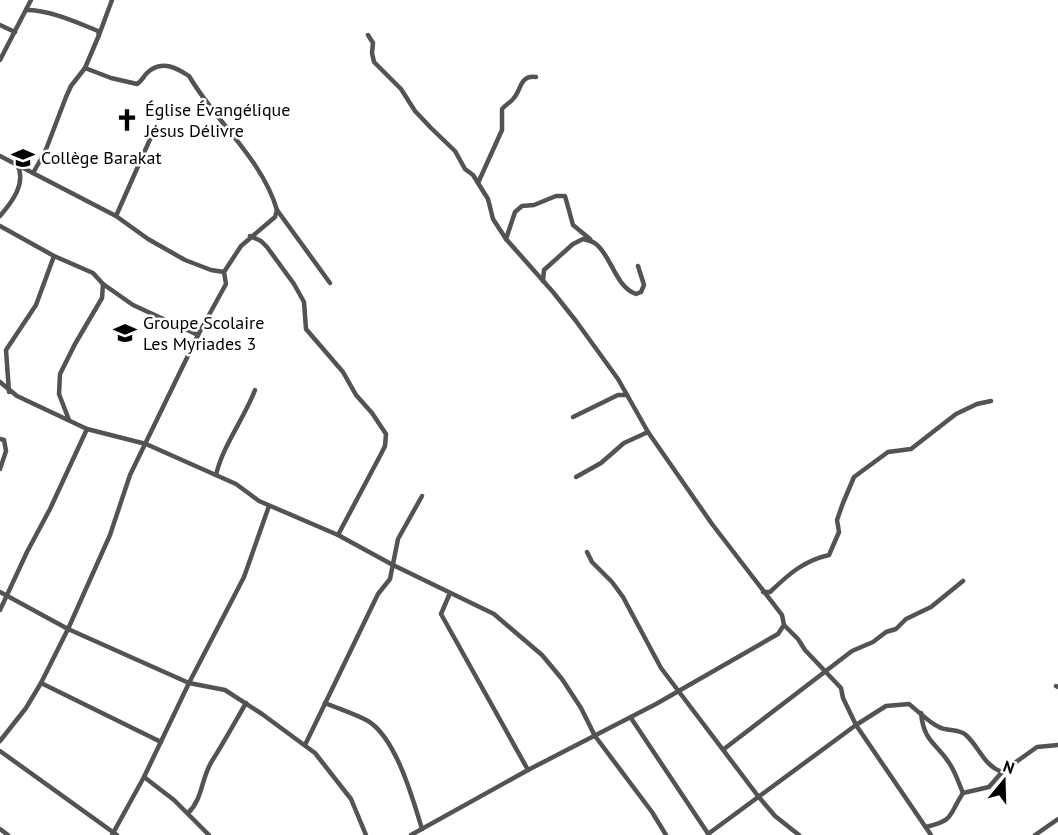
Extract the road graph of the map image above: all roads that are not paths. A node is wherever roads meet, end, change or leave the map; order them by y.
1 (31, 0) edge
2 (112, 0) edge
3 (26, 10) junction
4 (0, 25) edge
5 (15, 32) junction
6 (99, 35) junction
7 (368, 35) dead end
8 (0, 60) edge
9 (85, 68) junction
10 (536, 77) dead end
11 (155, 128) dead end
12 (0, 156) edge
13 (17, 164) junction
14 (33, 173) junction
15 (478, 183) junction
16 (277, 210) junction
17 (0, 216) edge
18 (116, 216) junction
19 (0, 226) edge
20 (250, 236) junction
21 (506, 239) junction
22 (596, 243) junction
23 (54, 256) junction
24 (638, 266) dead end
25 (224, 272) junction
26 (543, 280) junction
27 (330, 283) dead end
28 (103, 284) junction
29 (198, 335) junction
30 (0, 382) edge
31 (255, 390) dead end
32 (9, 392) junction
33 (627, 395) junction
34 (992, 401) dead end
35 (573, 417) dead end
36 (69, 420) junction
37 (87, 429) junction
38 (648, 432) junction
39 (0, 439) edge
40 (146, 444) junction
41 (0, 469) edge
42 (216, 475) junction
43 (576, 477) dead end
44 (422, 496) dead end
45 (269, 506) junction
46 (338, 535) junction
47 (587, 552) dead end
48 (393, 565) junction
49 (963, 581) dead end
50 (0, 592) edge
51 (763, 592) junction
52 (450, 593) junction
53 (8, 596) junction
54 (0, 610) edge
55 (784, 625) junction
56 (68, 629) junction
57 (826, 672) junction
58 (41, 683) junction
59 (189, 683) junction
60 (679, 691) junction
61 (246, 703) junction
62 (325, 703) junction
63 (921, 713) junction
64 (631, 718) junction
65 (856, 725) junction
66 (595, 736) junction
67 (0, 741) edge
68 (161, 742) junction
69 (304, 745) junction
70 (1058, 745) edge
71 (724, 749) junction
72 (0, 751) edge
73 (528, 770) junction
74 (1002, 772) junction
75 (144, 777) junction
76 (963, 793) junction
77 (758, 796) junction
78 (188, 813) junction
79 (1058, 819) edge
80 (926, 827) junction
81 (0, 829) edge
82 (422, 829) junction
83 (115, 834) edge
84 (8, 835) edge
85 (209, 835) edge
86 (366, 835) edge
87 (411, 835) edge
88 (666, 835) edge
89 (709, 835) edge
90 (799, 835) edge
91 (931, 835) edge
92 (1035, 835) edge

1 - 3 street
2 - 6 street
3 - 5 street
3 - 6 street
4 - 5 street
5 - 8 street
6 - 9 street
7 - 15 street
9 - 14 street
9 - 16 street
10 - 15 street
11 - 18 street
12 - 13 street
13 - 14 street
13 - 17 street
14 - 18 street
15 - 21 street
16 - 20 street
16 - 27 street
18 - 25 street
19 - 23 street
20 - 25 street
20 - 46 street
21 - 22 street
21 - 26 street
22 - 24 street
22 - 26 street
23 - 28 street
23 - 32 street
25 - 29 street
26 - 33 street
28 - 29 street
28 - 36 street
29 - 40 street
30 - 32 street
31 - 42 street
32 - 36 street
33 - 35 street
33 - 38 street
34 - 51 street
36 - 37 street
37 - 40 street
37 - 53 street
38 - 43 street
38 - 51 street
39 - 41 street
40 - 42 street
40 - 56 street
42 - 45 street
44 - 48 street
45 - 46 street
45 - 59 street
46 - 48 street
47 - 60 street
48 - 52 street
48 - 62 street
49 - 57 street
50 - 53 street
51 - 55 street
52 - 66 street
52 - 73 street
53 - 54 street
53 - 56 street
55 - 57 street
55 - 60 street
56 - 58 street
56 - 59 street
57 - 65 street
57 - 71 street
58 - 67 street
58 - 68 street
59 - 61 street
59 - 68 street
60 - 64 street
60 - 71 street
61 - 69 street
61 - 78 street
62 - 69 street
62 - 82 street
63 - 65 street
63 - 74 street
63 - 76 street
64 - 66 street
64 - 89 street
65 - 77 street
65 - 80 street
66 - 73 street
66 - 88 street
68 - 75 street
69 - 86 street
70 - 74 street
71 - 77 street
72 - 83 street
73 - 82 street
74 - 76 street
75 - 78 street
75 - 83 street
76 - 80 street
77 - 89 street
77 - 90 street
78 - 85 street
79 - 92 street
80 - 91 street
81 - 84 street
82 - 87 street

